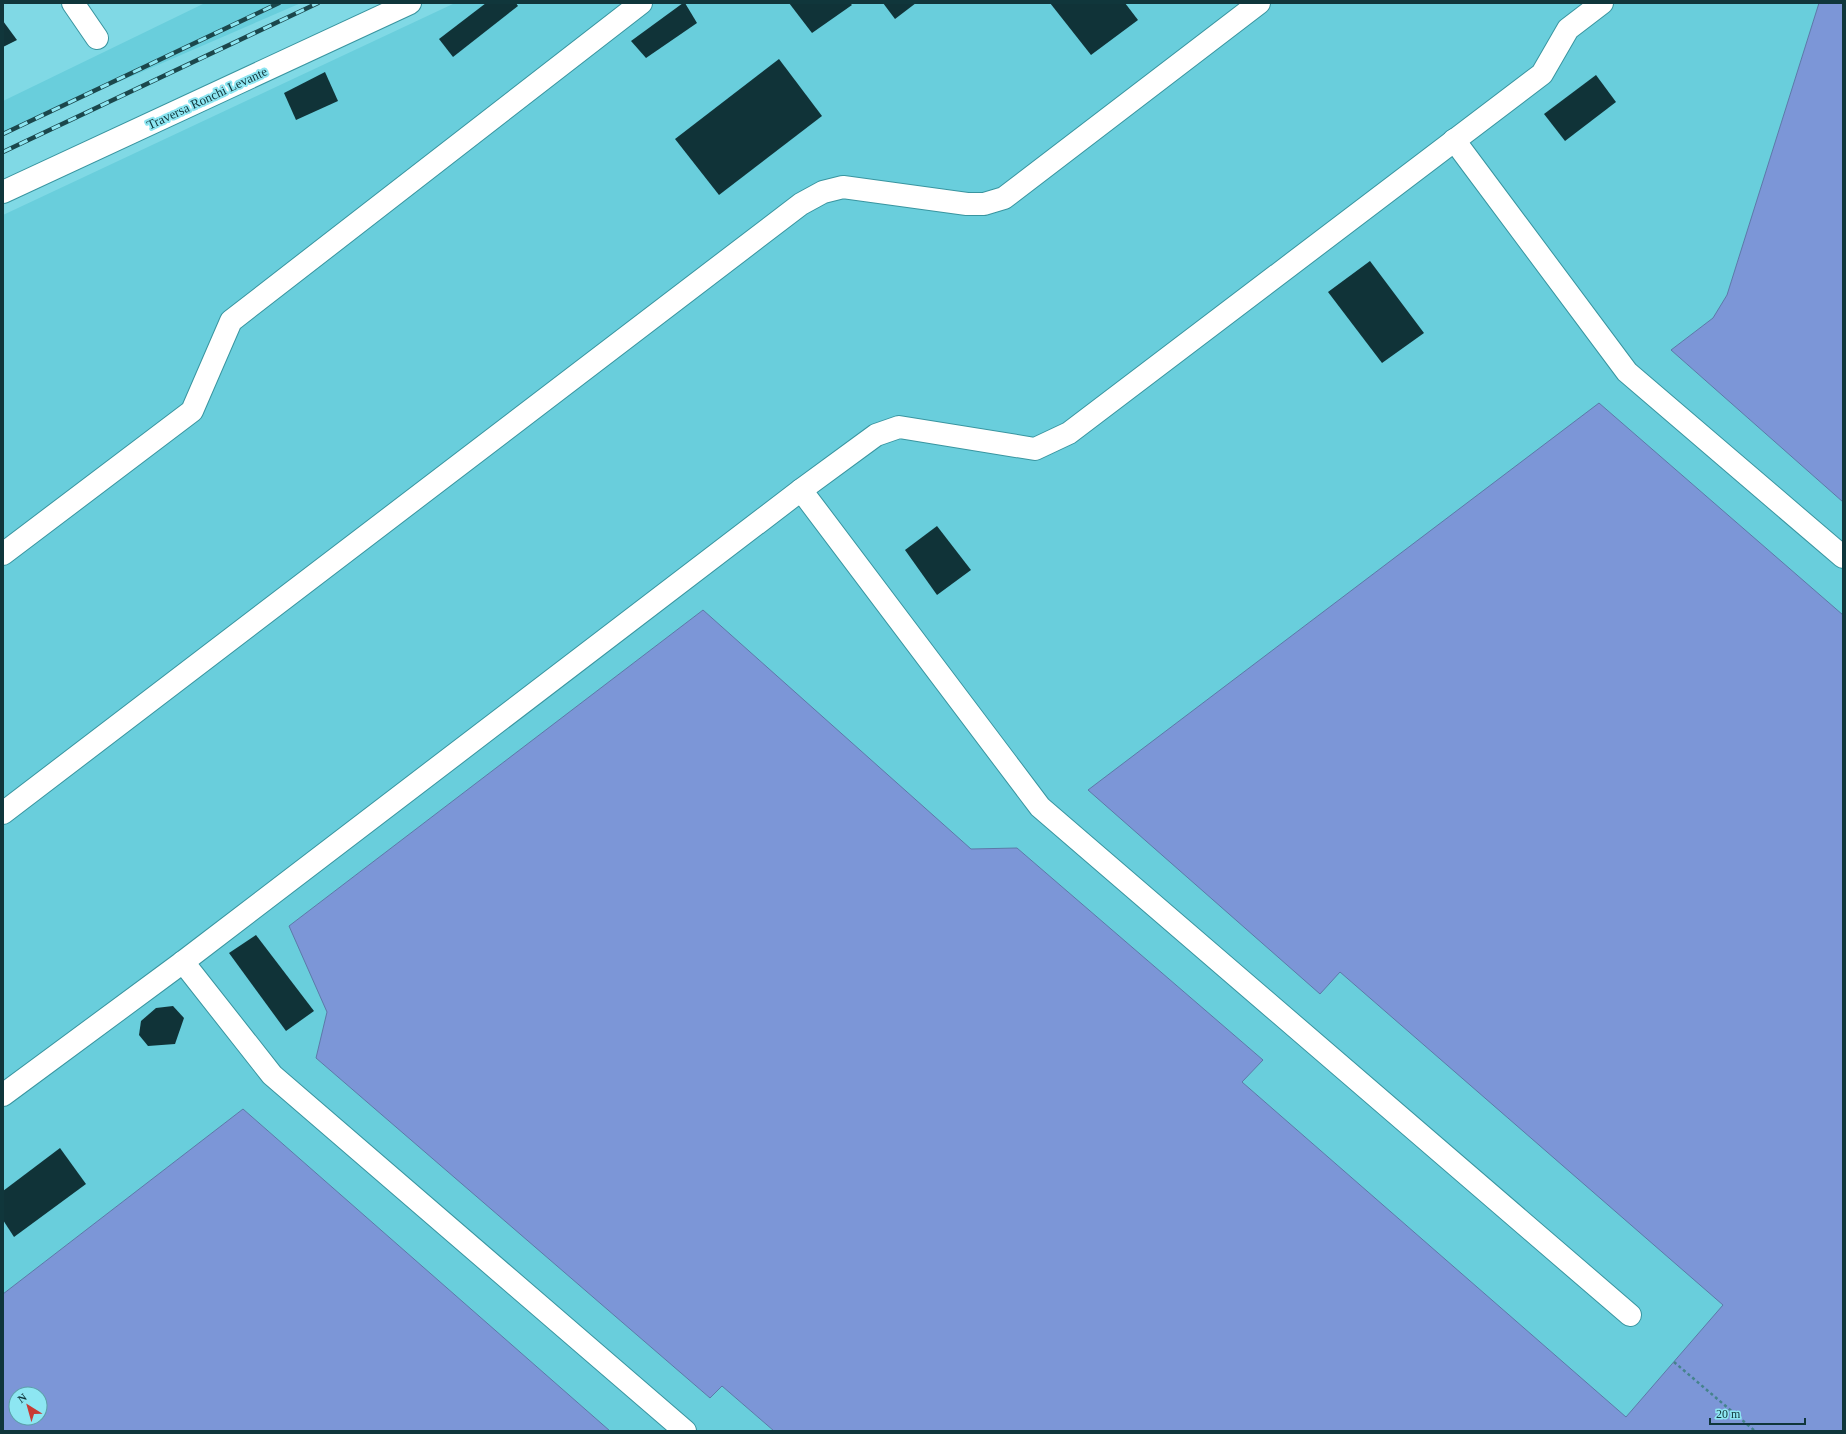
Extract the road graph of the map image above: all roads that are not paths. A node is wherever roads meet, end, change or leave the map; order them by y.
1 (73, 3) edge
2 (410, 3) edge
3 (641, 3) edge
4 (1259, 3) edge
5 (1602, 3) edge
6 (97, 38) dead end
7 (1454, 140) junction
8 (3, 192) edge
9 (801, 490) junction
10 (3, 554) edge
11 (1843, 557) edge
12 (3, 813) edge
13 (183, 962) junction
14 (3, 1095) edge
15 (1630, 1315) dead end
16 (685, 1431) edge

1 - 6 street
2 - 8 street, Traversa Ronchi Levante
3 - 10 street
4 - 12 street
5 - 7 street
7 - 9 street
7 - 11 street
9 - 13 street
9 - 15 street
13 - 14 street
13 - 16 street

